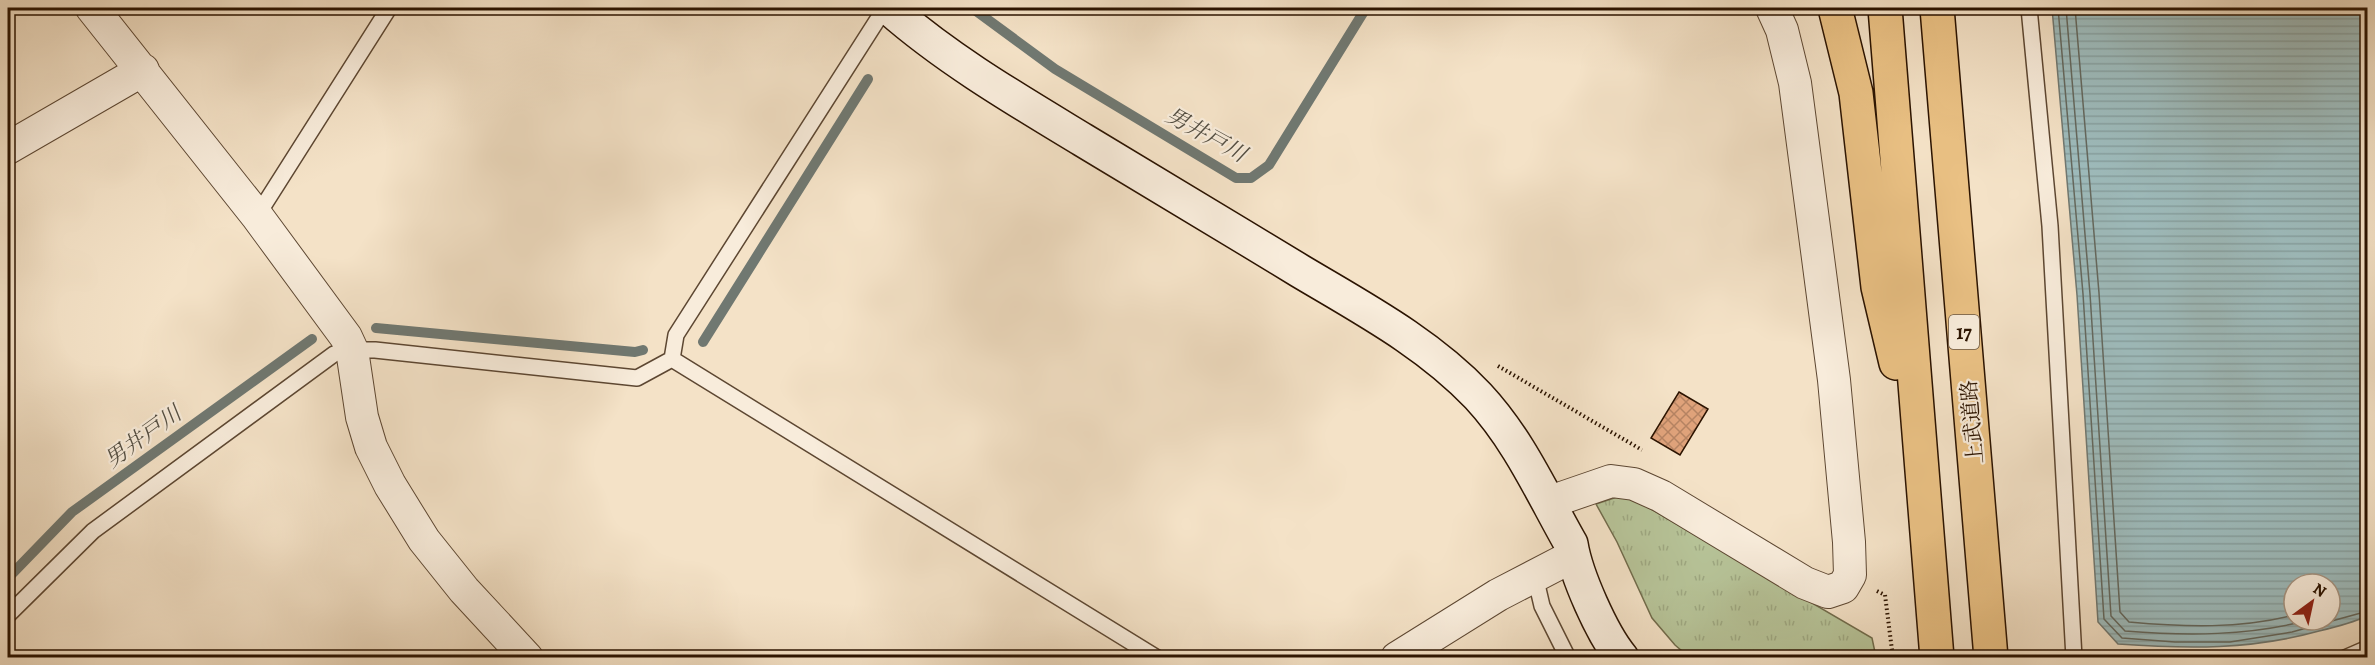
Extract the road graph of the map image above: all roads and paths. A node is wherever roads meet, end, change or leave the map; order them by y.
1 (92, 8) edge
2 (389, 8) edge
3 (887, 8) edge
4 (1773, 8) edge
5 (1835, 8) edge
6 (1885, 8) edge
7 (1937, 8) edge
8 (2029, 8) edge
9 (143, 70) junction
10 (8, 148) edge
11 (258, 216) junction
12 (352, 350) junction
13 (672, 359) junction
14 (1921, 473) junction
15 (1550, 502) junction
16 (1573, 556) junction
17 (1535, 576) junction
18 (1875, 590) dead end
19 (8, 615) edge
20 (2367, 648) edge
21 (527, 657) edge
22 (1156, 657) edge
23 (1397, 657) edge
24 (1568, 657) edge
25 (1622, 657) edge
26 (1893, 657) edge
27 (1937, 657) edge
28 (1990, 657) edge
29 (2074, 657) edge
30 (2345, 657) edge

1 - 9 street
2 - 11 lane
3 - 13 lane
3 - 15 street
4 - 15 street
5 - 14 highway
6 - 14 highway
7 - 28 highway, 上武道路 / 17
8 - 29 lane
9 - 10 street
9 - 11 street
11 - 12 street
12 - 13 lane
12 - 19 lane
12 - 21 street
13 - 22 lane
14 - 27 highway
15 - 16 street
16 - 17 street
16 - 25 street
17 - 23 street
17 - 24 lane
18 - 26 path
20 - 30 lane

